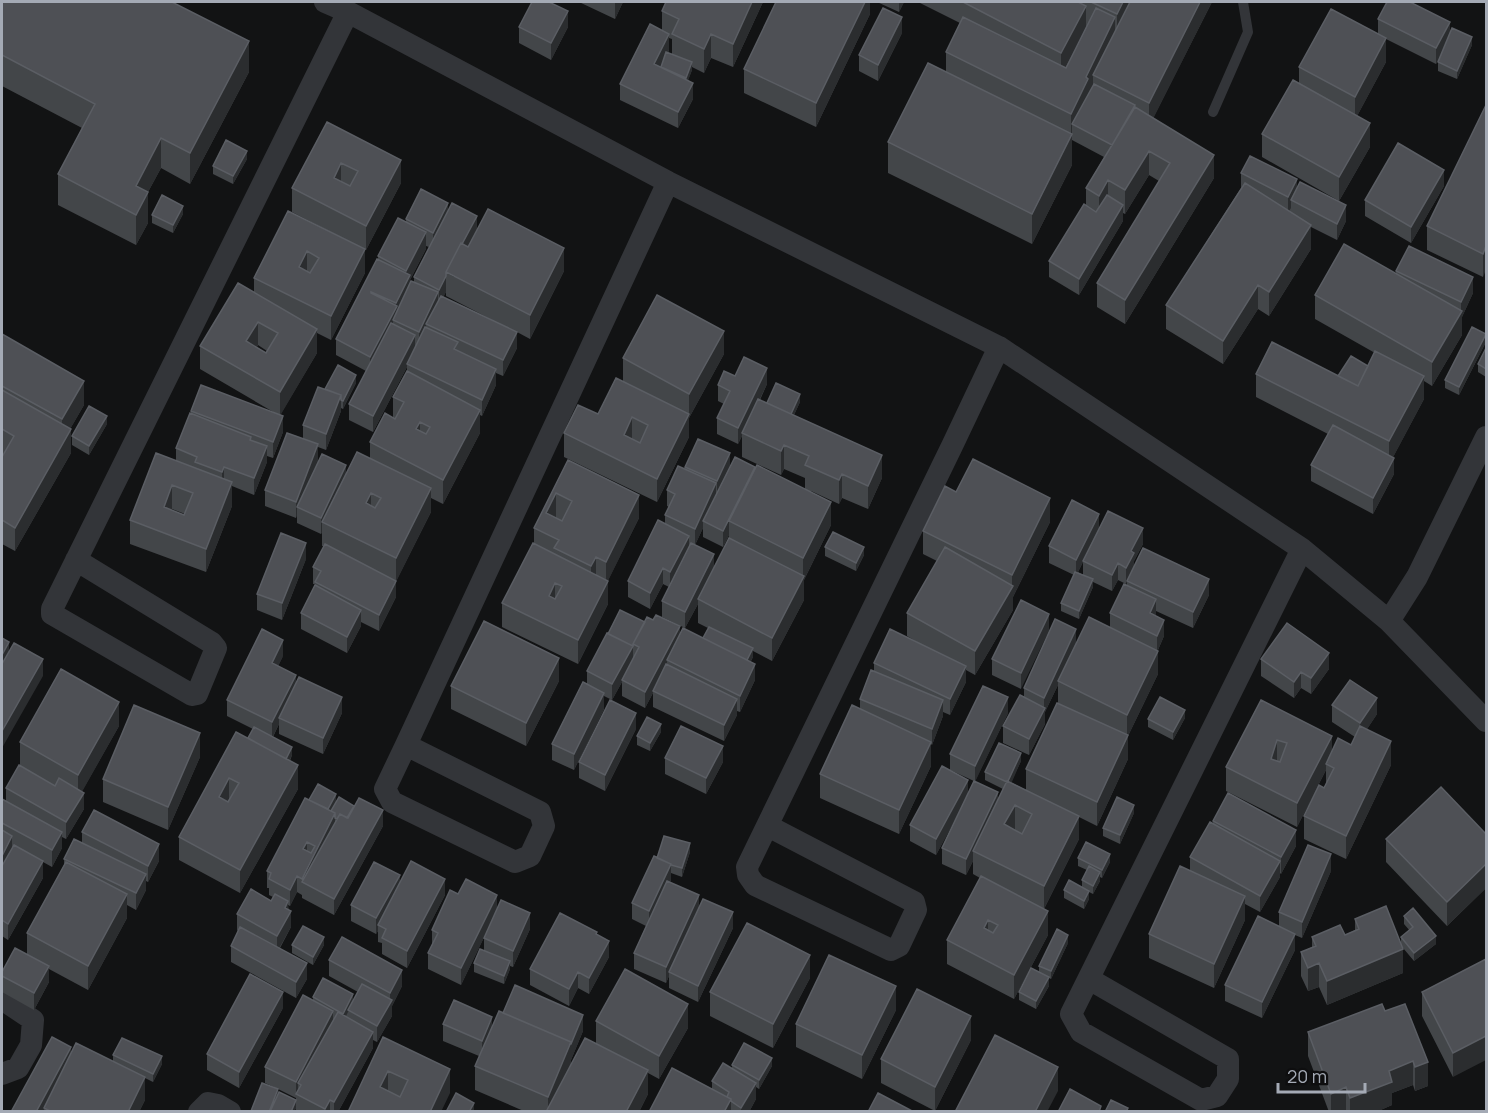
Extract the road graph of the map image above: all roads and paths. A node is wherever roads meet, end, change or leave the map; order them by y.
1 (325, 2) edge
2 (1243, 2) edge
3 (348, 12) junction
4 (1214, 112) dead end
5 (668, 182) junction
6 (999, 347) junction
7 (1486, 437) edge
8 (1302, 549) junction
9 (76, 560) junction
10 (1389, 621) junction
11 (1486, 721) edge
12 (406, 745) junction
13 (768, 826) junction
14 (1089, 979) junction
15 (2, 999) edge
16 (2, 1074) edge
17 (199, 1112) edge
18 (230, 1112) edge

1 - 3 street
2 - 4 lane
3 - 5 street
3 - 9 street
5 - 6 street
5 - 12 street
6 - 8 street
6 - 13 street
7 - 10 street
8 - 10 street
8 - 14 street
9 - 9 street
10 - 11 street
12 - 12 street
13 - 13 street
14 - 14 street
15 - 16 street
17 - 18 street

